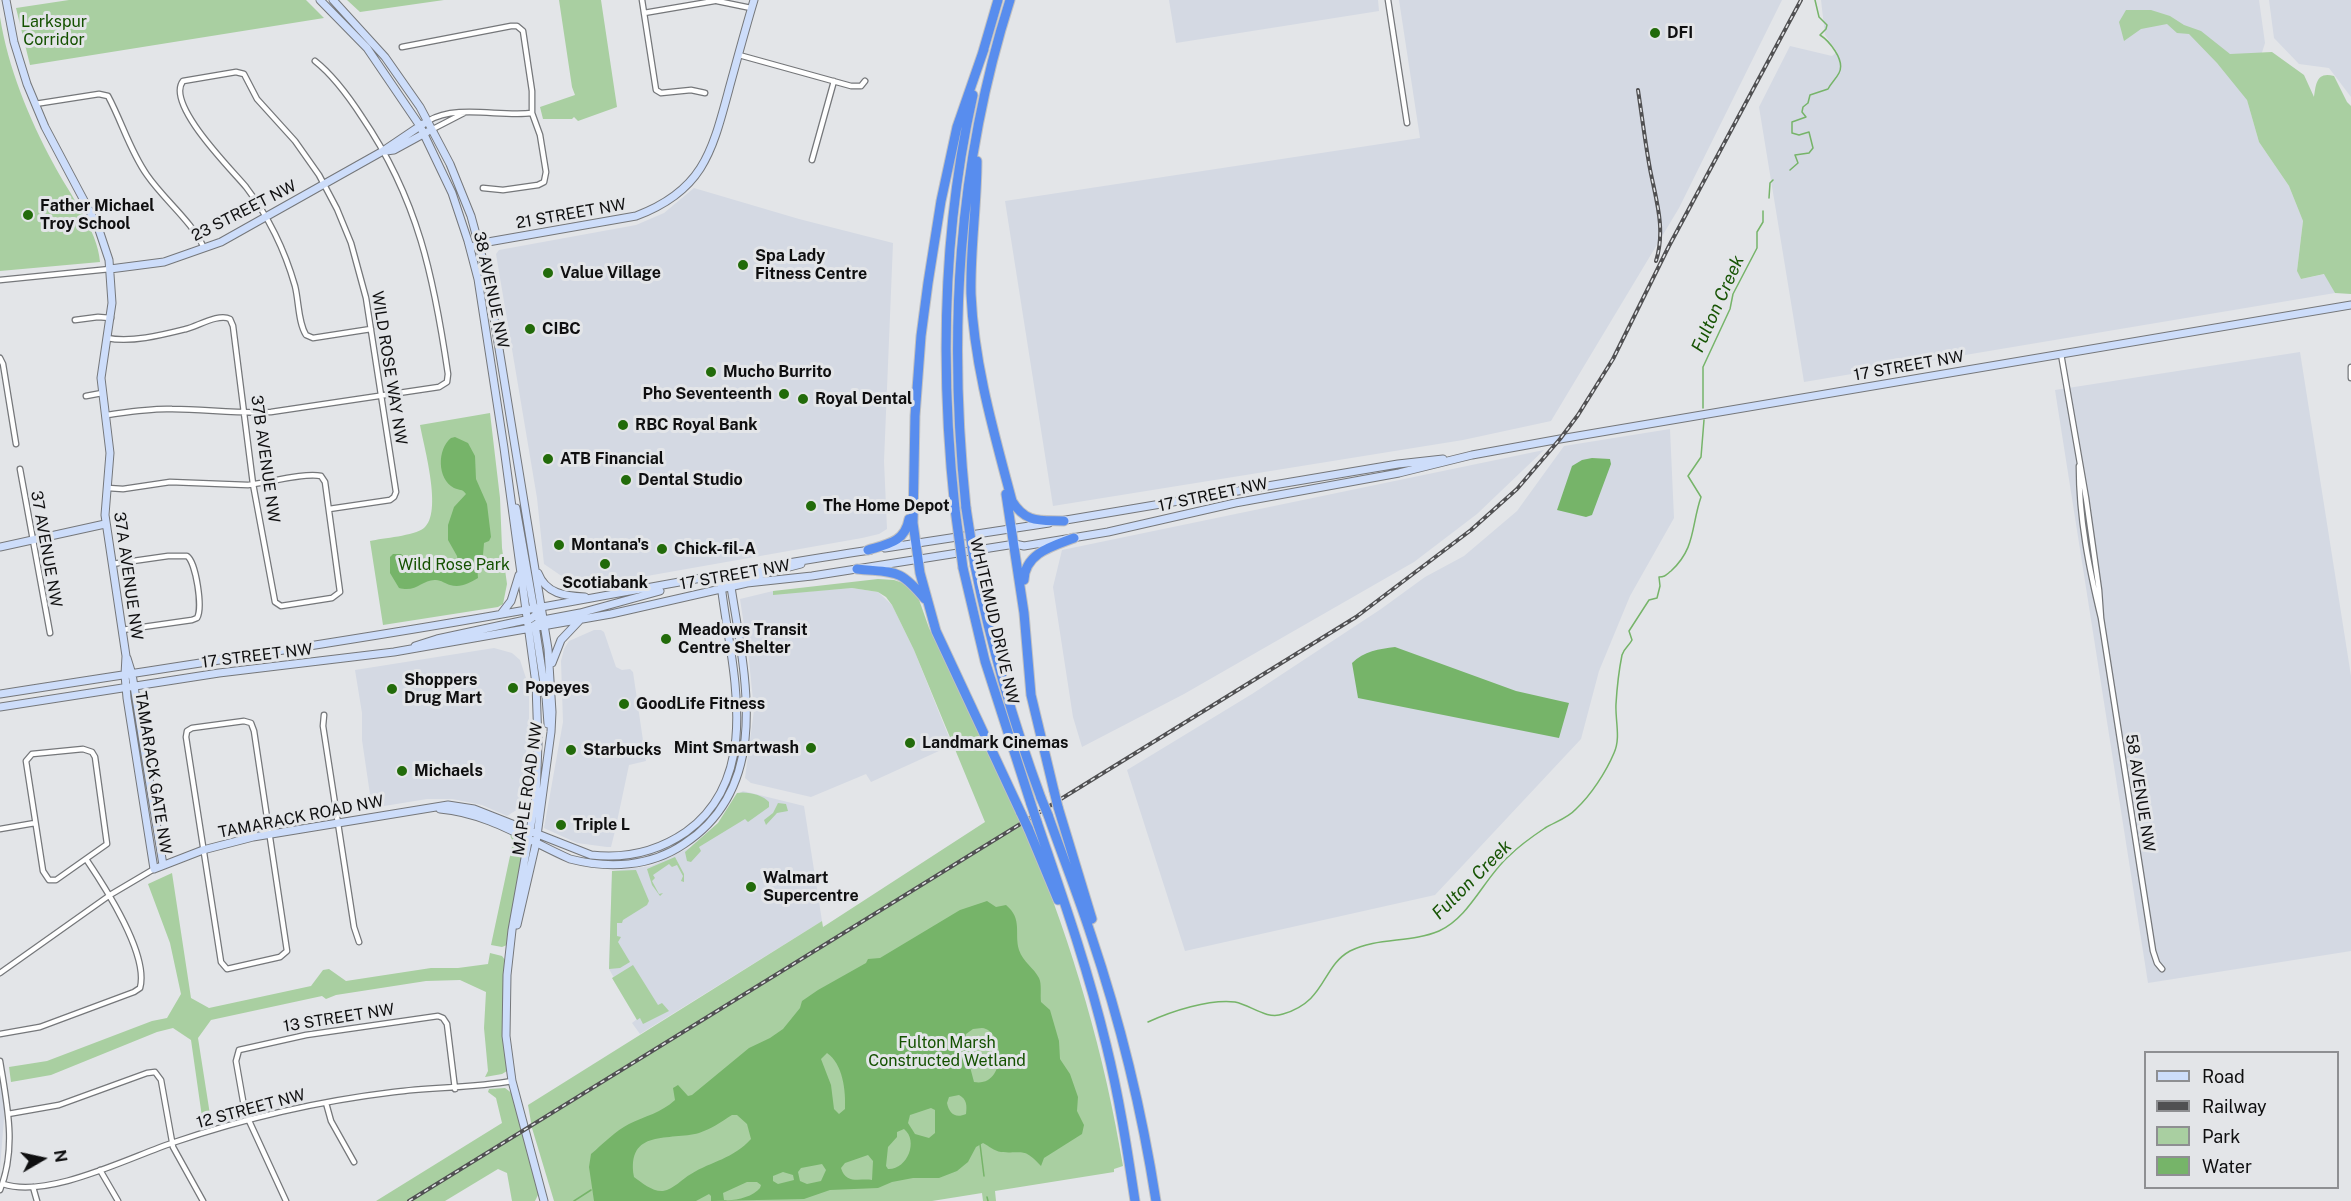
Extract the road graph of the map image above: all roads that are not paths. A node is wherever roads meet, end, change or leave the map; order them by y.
1 (6, 0) edge
2 (320, 0) edge
3 (333, 0) edge
4 (642, 0) edge
5 (1010, 0) edge
6 (1388, 0) edge
7 (719, 1) edge
8 (752, 4) edge
9 (997, 5) edge
10 (644, 13) junction
11 (402, 47) dead end
12 (984, 49) junction
13 (738, 55) junction
14 (315, 61) dead end
15 (834, 81) junction
16 (865, 81) dead end
17 (705, 93) dead end
18 (35, 104) junction
19 (464, 113) junction
20 (532, 113) junction
21 (428, 121) junction
22 (1407, 123) dead end
23 (420, 126) junction
24 (978, 127) junction
25 (433, 129) junction
26 (425, 134) junction
27 (383, 151) junction
28 (813, 159) dead end
29 (324, 184) junction
30 (483, 188) dead end
31 (265, 217) junction
32 (480, 244) junction
33 (470, 248) junction
34 (204, 249) junction
35 (110, 269) junction
36 (0, 280) edge
37 (2351, 305) edge
38 (111, 318) junction
39 (75, 320) dead end
40 (371, 329) junction
41 (107, 338) junction
42 (2061, 354) junction
43 (0, 358) edge
44 (2351, 367) edge
45 (2351, 378) edge
46 (102, 393) junction
47 (86, 396) dead end
48 (381, 396) junction
49 (245, 413) junction
50 (106, 416) junction
51 (991, 421) junction
52 (16, 444) dead end
53 (1472, 455) junction
54 (20, 469) dead end
55 (508, 477) junction
56 (253, 484) junction
57 (108, 488) junction
58 (912, 505) junction
59 (329, 509) junction
60 (1064, 521) junction
61 (105, 524) junction
62 (1012, 529) junction
63 (1074, 538) junction
64 (31, 541) junction
65 (915, 544) junction
66 (1015, 544) junction
67 (0, 547) edge
68 (868, 550) junction
69 (918, 559) junction
70 (111, 564) junction
71 (534, 565) junction
72 (857, 568) junction
73 (520, 573) junction
74 (720, 576) junction
75 (730, 581) junction
76 (688, 582) junction
77 (722, 589) junction
78 (598, 598) junction
79 (927, 601) junction
80 (525, 610) junction
81 (1024, 613) junction
82 (500, 615) junction
83 (536, 620) junction
84 (582, 620) junction
85 (122, 630) junction
86 (50, 633) dead end
87 (550, 669) junction
88 (128, 680) junction
89 (0, 694) edge
90 (0, 707) edge
91 (324, 715) dead end
92 (549, 750) junction
93 (338, 823) junction
94 (35, 824) junction
95 (0, 829) edge
96 (271, 834) junction
97 (533, 837) junction
98 (203, 850) junction
99 (87, 859) junction
100 (163, 865) junction
101 (154, 869) junction
102 (110, 895) junction
103 (358, 942) dead end
104 (2162, 969) dead end
105 (0, 973) edge
106 (1106, 983) junction
107 (1090, 985) junction
108 (0, 1034) edge
109 (0, 1061) edge
110 (512, 1081) junction
111 (455, 1089) junction
112 (326, 1102) junction
113 (8, 1114) junction
114 (248, 1119) junction
115 (171, 1143) junction
116 (354, 1162) dead end
117 (100, 1170) junction
118 (3, 1184) junction
119 (33, 1187) junction
120 (0, 1190) edge
121 (37, 1201) edge
122 (118, 1201) edge
123 (203, 1201) edge
124 (286, 1201) edge
125 (544, 1201) edge
126 (1135, 1201) edge
127 (1156, 1201) edge

1 - 18 main road, 37A AVENUE NW
2 - 23 main road, 38 AVENUE NW
3 - 21 main road, 38 AVENUE NW
4 - 10 street
5 - 24 highway, WHITEMUD DRIVE NW
6 - 22 street
7 - 8 street
7 - 10 street
8 - 13 main road, 21 STREET NW
9 - 12 highway, WHITEMUD DRIVE NW
10 - 17 street
11 - 20 street
12 - 58 highway
12 - 107 highway, WHITEMUD DRIVE NW, bridge
13 - 15 street
13 - 32 main road, 21 STREET NW
14 - 27 street
15 - 16 street
15 - 28 street
18 - 34 street
18 - 35 main road, 37A AVENUE NW
19 - 20 street, 23 STREET NW
19 - 21 street, 23 STREET NW
19 - 25 street, 23 STREET NW
20 - 30 street
21 - 23 main road, 23 STREET NW
21 - 25 main road, 38 AVENUE NW
23 - 26 main road, 38 AVENUE NW
23 - 27 main road, 23 STREET NW
24 - 51 highway
24 - 106 highway, WHITEMUD DRIVE NW, bridge
25 - 26 main road, 23 STREET NW
25 - 32 main road, 38 AVENUE NW
26 - 27 main road, 23 STREET NW
26 - 33 main road, 38 AVENUE NW
27 - 29 main road, 23 STREET NW
27 - 48 street
29 - 31 main road, 23 STREET NW
29 - 31 street, WILD ROSE WAY NW
29 - 40 street, WILD ROSE WAY NW
31 - 34 main road, 23 STREET NW
31 - 40 street
32 - 33 main road, 21 STREET NW
32 - 71 main road, 38 AVENUE NW
33 - 55 main road, 38 AVENUE NW
34 - 35 main road, 23 STREET NW
35 - 36 street, 23 STREET NW
35 - 38 main road, 37A AVENUE NW
37 - 42 main road, 17 STREET NW
38 - 39 street
38 - 41 main road, 37A AVENUE NW
40 - 48 street, WILD ROSE WAY NW
41 - 46 main road, 37A AVENUE NW
41 - 49 street, 37B AVENUE NW
42 - 53 main road, 17 STREET NW
42 - 104 street, 58 AVENUE NW
43 - 52 street
44 - 45 street
46 - 47 street
46 - 50 main road, 37A AVENUE NW
48 - 49 street
48 - 59 street, WILD ROSE WAY NW
49 - 50 street
49 - 56 street, 37B AVENUE NW
50 - 57 main road, 37A AVENUE NW
51 - 60 highway
51 - 62 highway
53 - 60 main road, 17 STREET NW
53 - 63 main road, 17 STREET NW
54 - 64 street, 37 AVENUE NW
55 - 73 main road, 38 AVENUE NW
55 - 83 main road
56 - 57 street
56 - 59 street
56 - 59 street, 37B AVENUE NW
57 - 61 main road, 37A AVENUE NW
58 - 65 highway
58 - 68 highway
60 - 62 main road, 17 STREET NW
61 - 64 main road
61 - 70 main road, 37A AVENUE NW
62 - 65 main road, 17 STREET NW
62 - 66 highway
63 - 66 main road, 17 STREET NW
63 - 81 highway
64 - 67 main road
64 - 86 street, 37 AVENUE NW
65 - 68 main road, 17 STREET NW
65 - 69 highway
66 - 69 main road, 17 STREET NW
66 - 81 highway
68 - 75 main road, 17 STREET NW
69 - 72 main road, 17 STREET NW
69 - 79 highway
70 - 85 main road, 37A AVENUE NW
70 - 85 street
71 - 78 main road
71 - 83 main road, 38 AVENUE NW
72 - 75 main road, 17 STREET NW
72 - 79 highway
73 - 80 main road, 38 AVENUE NW
73 - 82 main road
74 - 75 main road, 17 STREET NW
74 - 76 main road, 17 STREET NW
74 - 77 main road
75 - 77 main road, 17 STREET NW
75 - 97 main road
76 - 78 main road, 17 STREET NW
76 - 83 main road
77 - 84 main road, 17 STREET NW
77 - 97 main road
78 - 83 main road, 17 STREET NW
79 - 107 highway, bridge
80 - 82 main road, 17 STREET NW
80 - 83 main road, 38 AVENUE NW
81 - 106 highway, bridge
82 - 88 main road, 17 STREET NW
83 - 84 main road, 17 STREET NW
83 - 87 main road, MAPLE ROAD NW
83 - 88 main road, 17 STREET NW
83 - 92 main road
83 - 97 main road, MAPLE ROAD NW
84 - 87 main road
85 - 88 main road, 37A AVENUE NW
87 - 92 main road, MAPLE ROAD NW
88 - 89 main road, 17 STREET NW
88 - 90 main road, 17 STREET NW
88 - 100 main road, TAMARACK GATE NW
88 - 101 main road, TAMARACK GATE NW
91 - 93 street
92 - 97 main road, MAPLE ROAD NW
93 - 96 main road, TAMARACK ROAD NW
93 - 97 main road, TAMARACK ROAD NW
93 - 103 street
94 - 95 street
94 - 99 street
94 - 99 street
96 - 98 main road, TAMARACK ROAD NW
96 - 98 street
96 - 98 street
97 - 110 main road, MAPLE ROAD NW
98 - 100 main road, TAMARACK ROAD NW
99 - 102 street
100 - 101 main road, TAMARACK ROAD NW
101 - 102 street, TAMARACK ROAD NW
102 - 105 street, TAMARACK ROAD NW
102 - 108 street
106 - 127 highway, WHITEMUD DRIVE NW
107 - 126 highway, WHITEMUD DRIVE NW
109 - 113 street
110 - 111 street, 12 STREET NW
110 - 125 main road, MAPLE ROAD NW
111 - 112 street, 12 STREET NW
111 - 114 street, 13 STREET NW
112 - 114 street, 12 STREET NW
112 - 116 street
113 - 115 street
113 - 118 street
114 - 115 street, 12 STREET NW
114 - 124 street
115 - 117 street, 12 STREET NW
115 - 123 street
117 - 119 street, 12 STREET NW
117 - 122 street
118 - 119 street, 12 STREET NW
118 - 120 street
119 - 121 street

